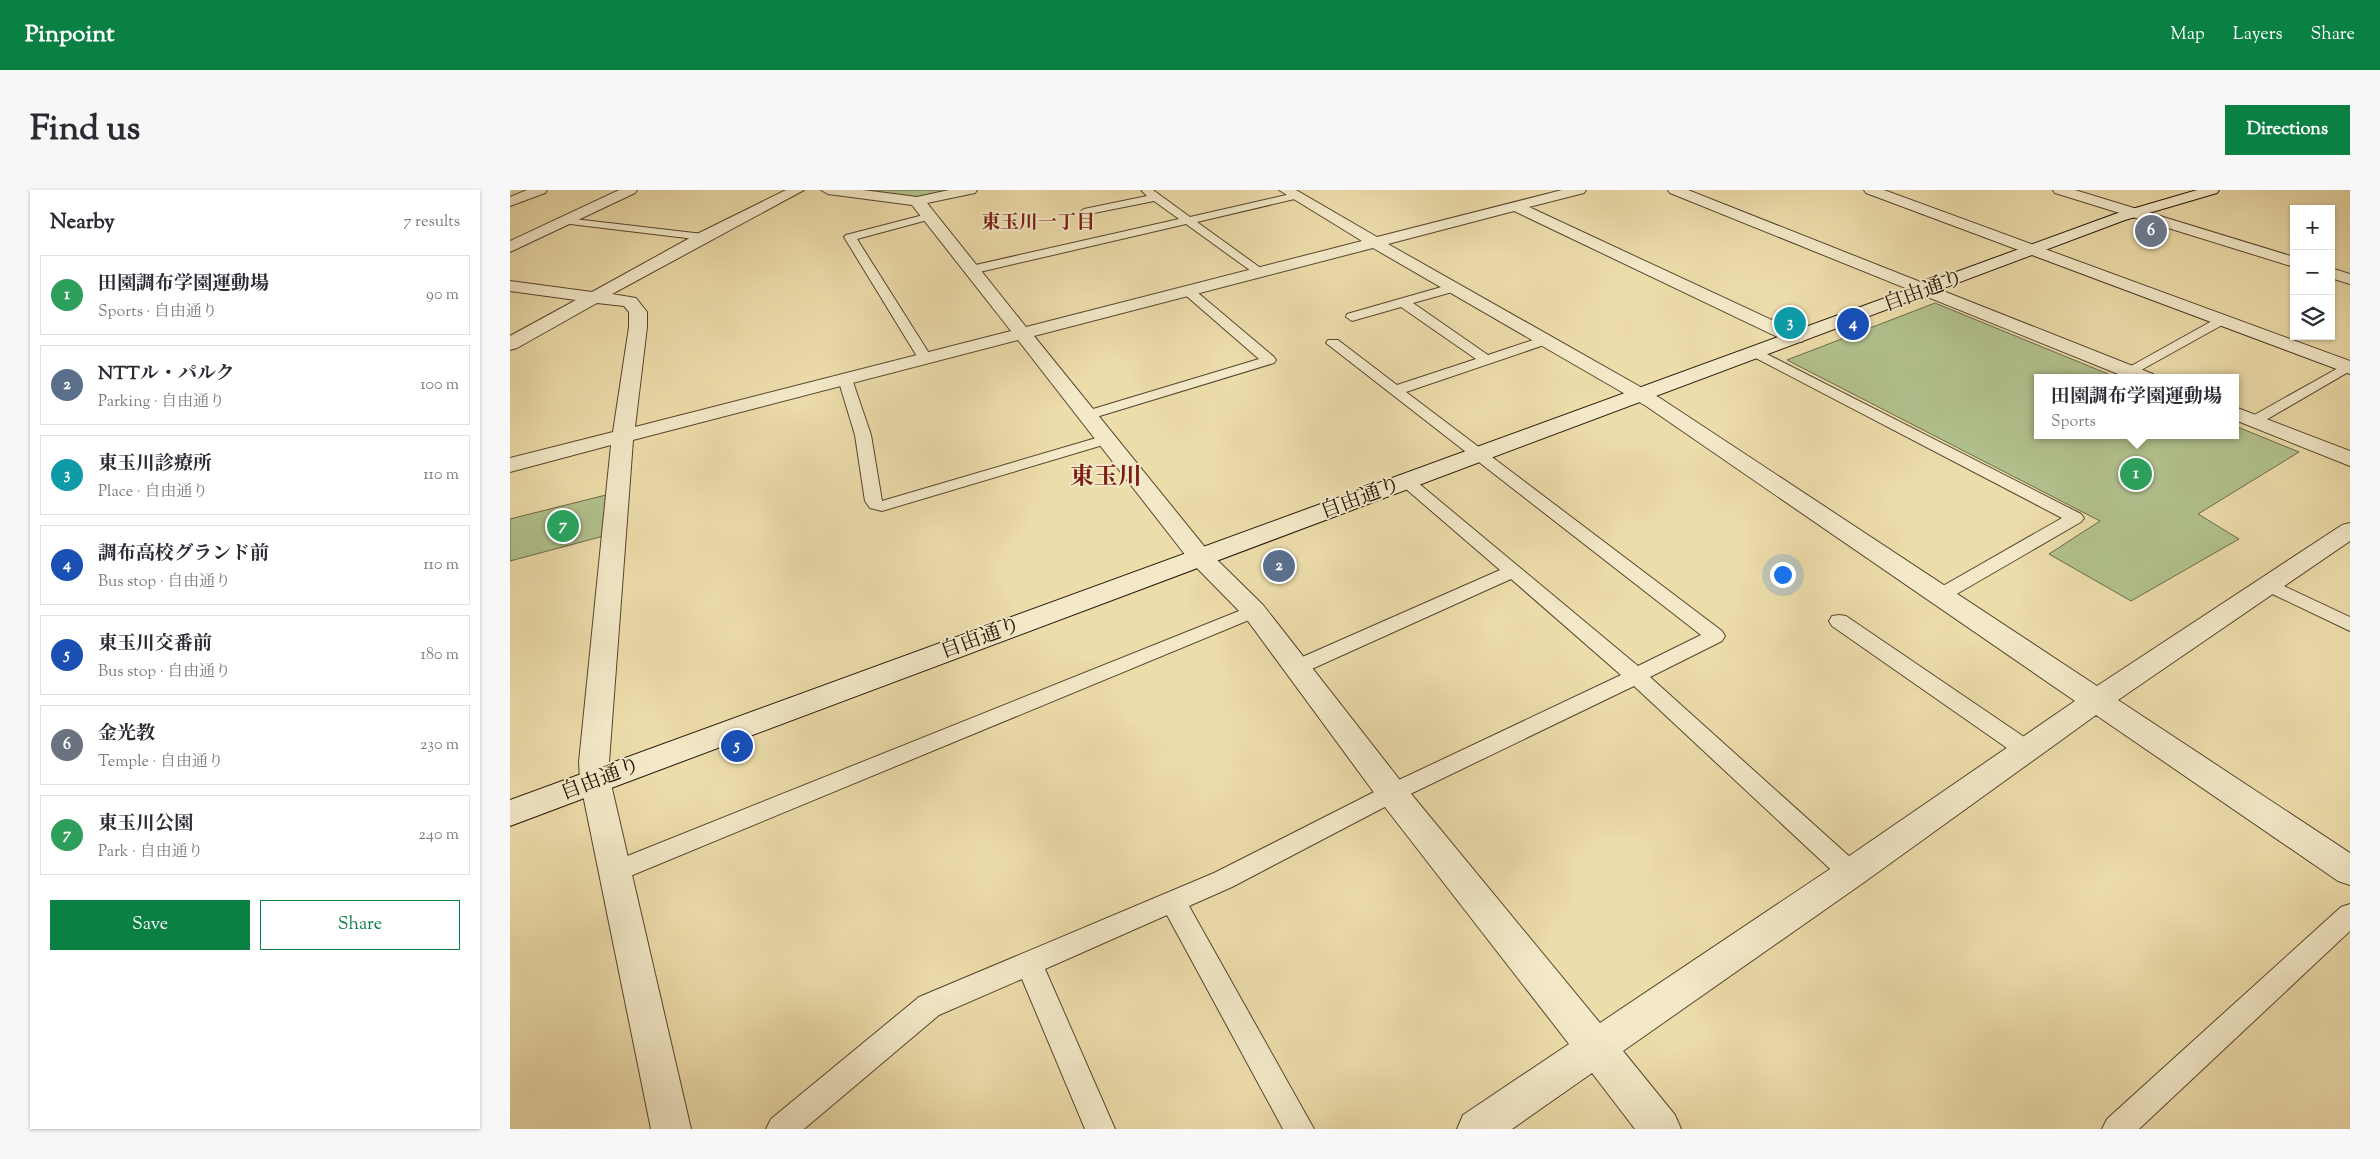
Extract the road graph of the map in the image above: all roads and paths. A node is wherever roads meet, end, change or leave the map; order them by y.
1 (540, 190) edge
2 (630, 190) edge
3 (797, 190) edge
4 (828, 190) edge
5 (970, 190) edge
6 (1320, 190) edge
7 (1579, 190) edge
8 (1675, 190) edge
9 (1871, 190) edge
10 (2060, 190) edge
11 (2212, 190) edge
12 (1291, 193) edge
13 (1151, 194) edge
14 (917, 201) junction
15 (510, 202) edge
16 (1515, 206) junction
17 (1084, 212) dead end
18 (2131, 213) junction
19 (931, 216) junction
20 (1187, 220) junction
21 (566, 221) junction
22 (703, 237) junction
23 (1374, 242) junction
24 (510, 247) edge
25 (2032, 250) junction
26 (2290, 261) edge
27 (971, 270) junction
28 (1258, 272) junction
29 (2335, 274) edge
30 (2350, 279) edge
31 (510, 286) edge
32 (1452, 288) junction
33 (1187, 290) junction
34 (1926, 290) junction
35 (595, 297) junction
36 (1402, 302) junction
37 (1352, 317) dead end
38 (2219, 320) junction
39 (1023, 333) junction
40 (1795, 338) junction
41 (1546, 340) junction
42 (1333, 343) dead end
43 (510, 344) edge
44 (1755, 352) junction
45 (925, 358) junction
46 (1487, 360) junction
47 (2348, 368) edge
48 (2129, 371) junction
49 (2136, 374) edge
50 (845, 379) junction
51 (1396, 390) junction
52 (1640, 395) junction
53 (1088, 415) junction
54 (2244, 417) edge
55 (623, 436) junction
56 (1108, 439) junction
57 (1477, 453) junction
58 (2350, 459) edge
59 (510, 465) edge
60 (1406, 480) junction
61 (2350, 530) edge
62 (1199, 556) junction
63 (1514, 571) junction
64 (2271, 586) junction
65 (1941, 595) junction
66 (1254, 612) junction
67 (1839, 622) dead end
68 (2350, 624) edge
69 (1298, 667) junction
70 (1636, 676) junction
71 (2097, 702) junction
72 (2025, 749) junction
73 (595, 780) junction
74 (1392, 793) junction
75 (510, 812) edge
76 (2350, 871) edge
77 (614, 872) junction
78 (1851, 873) junction
79 (1173, 902) junction
80 (2350, 914) edge
81 (1029, 963) junction
82 (1594, 1048) junction
83 (671, 1129) edge
84 (781, 1129) edge
85 (1100, 1129) edge
86 (1299, 1129) edge
87 (1477, 1129) edge
88 (1661, 1129) edge
89 (2117, 1129) edge

1 - 15 street
2 - 21 street
3 - 22 street
4 - 14 street
5 - 14 street
6 - 12 street
7 - 16 street
8 - 34 street
9 - 25 street
10 - 18 street
11 - 18 street, 自由通り
12 - 20 lane
12 - 23 street
13 - 17 lane
13 - 20 lane
14 - 19 street
16 - 23 street
16 - 40 street
18 - 25 street, 自由通り
18 - 26 street
19 - 27 street
19 - 45 lane
20 - 27 lane
20 - 28 lane
21 - 22 lane
21 - 24 street
22 - 35 street
23 - 28 street
23 - 32 street
25 - 34 street, 自由通り
25 - 38 street
27 - 39 street
28 - 33 street
29 - 30 street
31 - 35 street
32 - 36 lane
32 - 41 street
33 - 39 street
33 - 53 lane
34 - 40 street, 自由通り
34 - 48 street
35 - 43 street
35 - 55 street
36 - 37 lane
36 - 46 lane
38 - 47 street
38 - 48 lane
39 - 45 street
39 - 53 street
40 - 44 street, 自由通り
41 - 46 lane
41 - 52 street
42 - 51 lane
44 - 52 street, 自由通り
44 - 65 lane
45 - 50 street
46 - 51 lane
47 - 54 lane
48 - 49 street
50 - 55 street
50 - 56 lane
51 - 57 lane
52 - 57 street, 自由通り
52 - 65 street
53 - 56 street
54 - 58 street
55 - 59 street
55 - 73 street
56 - 62 street
57 - 60 street, 自由通り
57 - 70 lane
60 - 62 street, 自由通り
60 - 63 lane
61 - 64 street
62 - 66 street
62 - 73 street, 自由通り
63 - 69 lane
63 - 70 lane
64 - 68 lane
64 - 71 street
65 - 71 street
66 - 69 street
66 - 77 lane
67 - 72 lane
69 - 74 street
70 - 74 lane
70 - 78 lane
71 - 72 street
71 - 76 street
72 - 78 street
73 - 75 street, 自由通り
73 - 77 street
74 - 79 lane
74 - 82 street
77 - 83 street
78 - 82 street
79 - 81 lane
79 - 86 lane
80 - 89 lane
81 - 84 lane
81 - 85 lane
82 - 87 street
82 - 88 street

